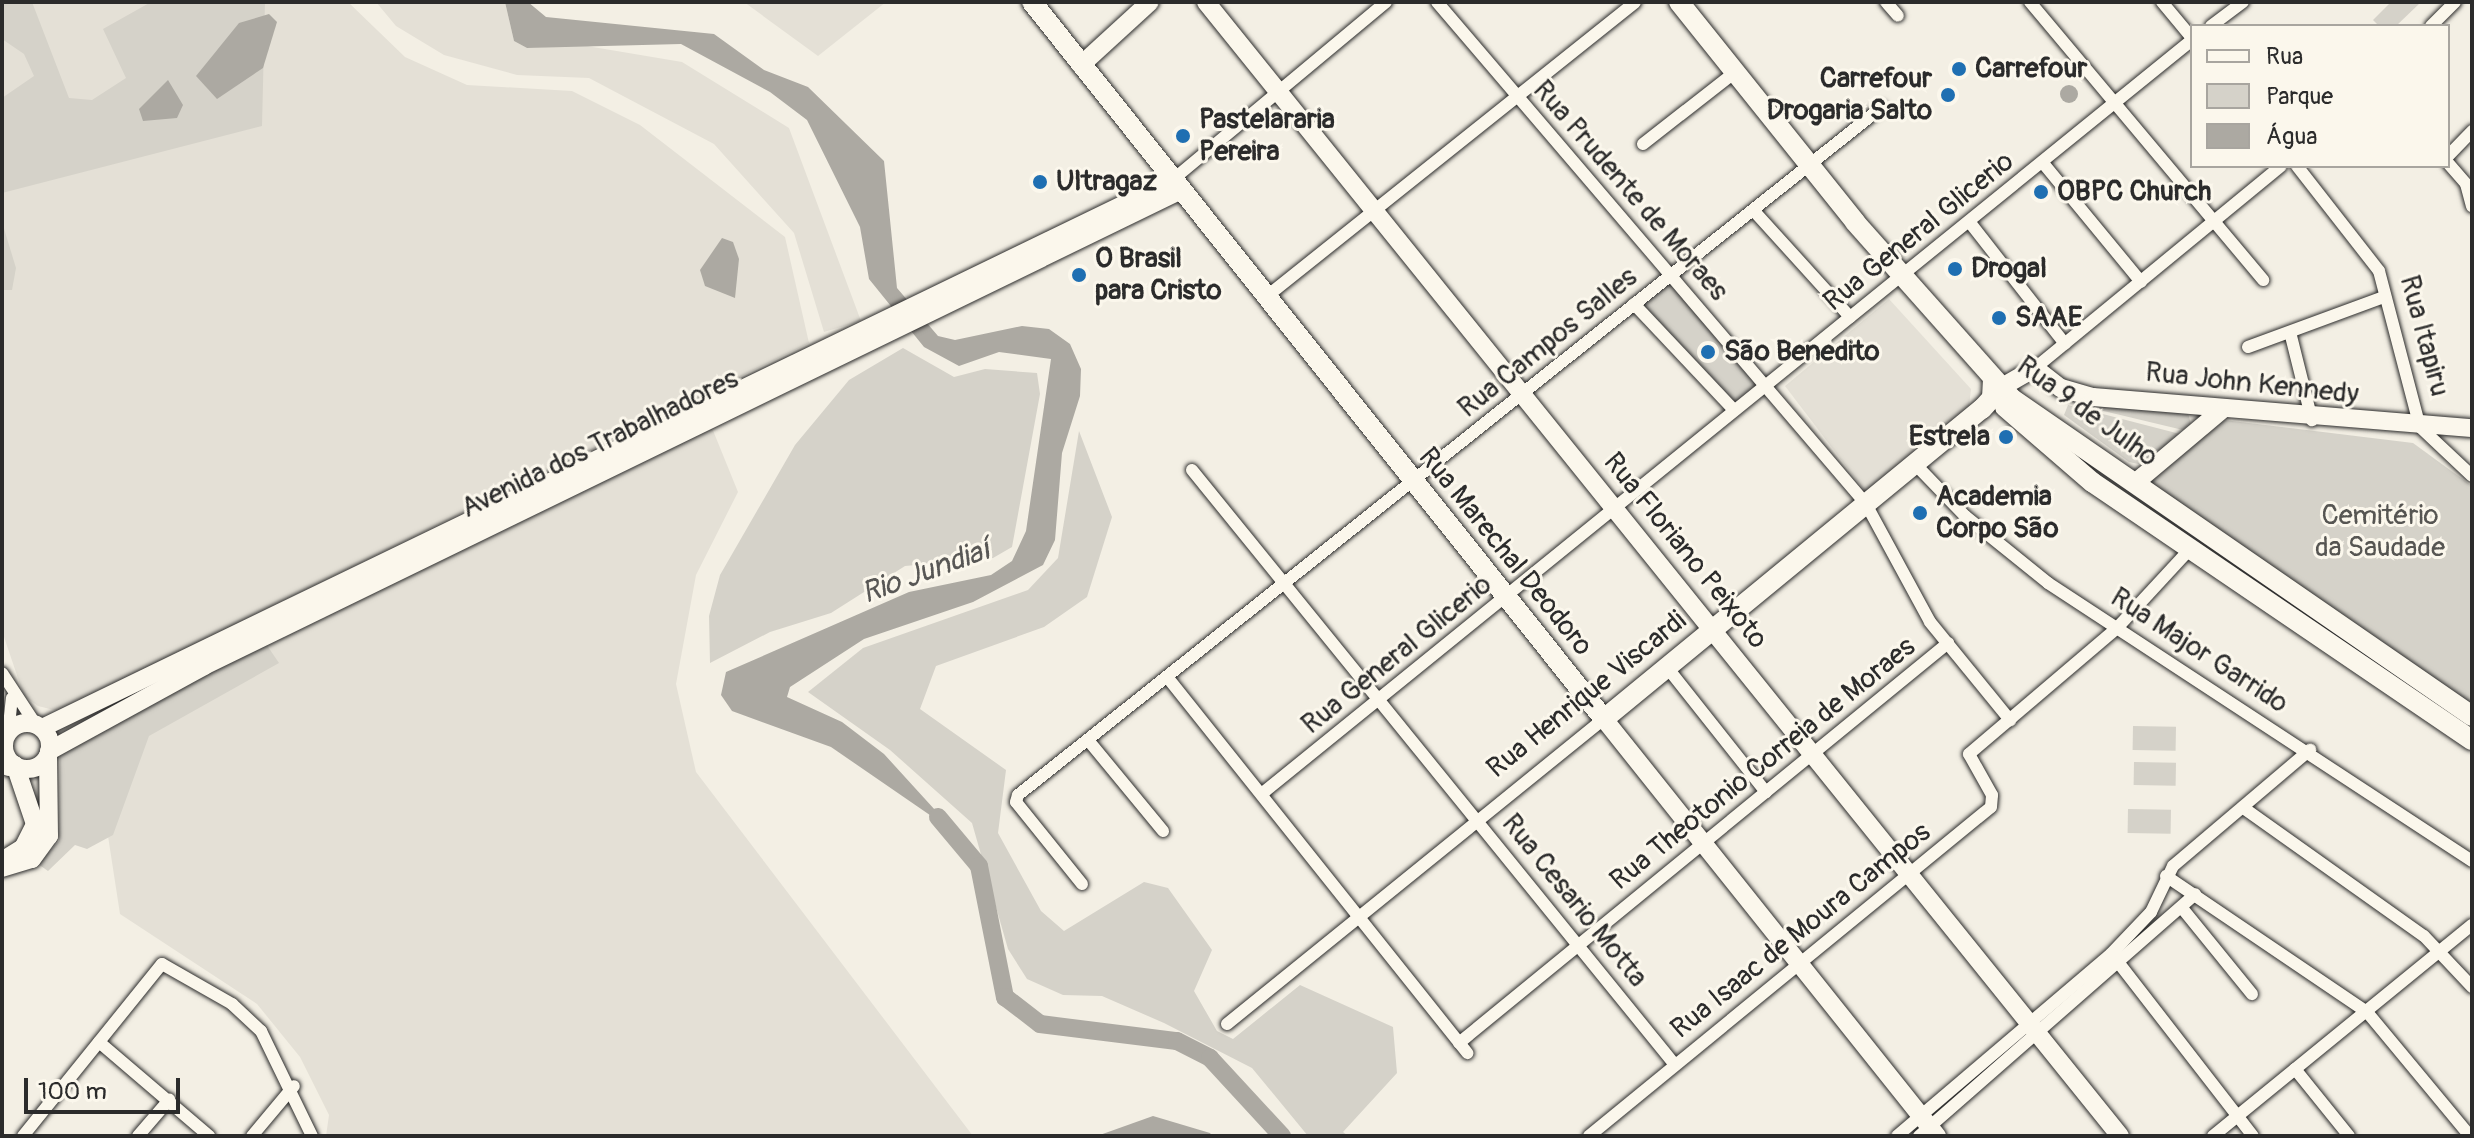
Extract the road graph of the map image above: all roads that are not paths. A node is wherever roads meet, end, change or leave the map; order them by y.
1 (1032, 2) edge
2 (1150, 2) edge
3 (1206, 2) edge
4 (1386, 2) edge
5 (1437, 2) edge
6 (1635, 2) edge
7 (1679, 2) edge
8 (1886, 2) edge
9 (2030, 2) edge
10 (2162, 2) edge
11 (2243, 2) edge
12 (2455, 2) edge
13 (1898, 16) dead end
14 (2214, 24) edge
15 (2433, 24) edge
16 (2190, 37) edge
17 (2190, 41) edge
18 (1081, 65) junction
19 (1735, 72) junction
20 (1276, 96) junction
21 (1519, 97) junction
22 (2117, 102) junction
23 (1882, 107) dead end
24 (2472, 131) edge
25 (1643, 144) dead end
26 (2450, 154) edge
27 (2043, 163) junction
28 (2450, 165) edge
29 (1809, 166) junction
30 (2279, 168) edge
31 (2299, 168) edge
32 (1174, 187) junction
33 (2472, 206) edge
34 (1754, 211) junction
35 (1374, 214) junction
36 (1971, 224) junction
37 (2211, 224) junction
38 (1902, 276) junction
39 (1670, 277) junction
40 (2263, 280) dead end
41 (2141, 282) junction
42 (1266, 297) junction
43 (2384, 297) junction
44 (1634, 304) junction
45 (1850, 317) junction
46 (2290, 332) junction
47 (877, 334) junction
48 (2065, 344) junction
49 (2248, 347) dead end
50 (2035, 368) junction
51 (1768, 384) junction
52 (2007, 391) junction
53 (1521, 395) junction
54 (2189, 406) junction
55 (2223, 409) junction
56 (1734, 410) junction
57 (2312, 420) junction
58 (2420, 427) junction
59 (2472, 428) edge
60 (2195, 432) junction
61 (2050, 449) junction
62 (1915, 464) junction
63 (1192, 470) dead end
64 (2472, 476) edge
65 (2136, 482) junction
66 (1413, 483) junction
67 (1866, 504) junction
68 (1615, 507) junction
69 (2191, 548) junction
70 (1285, 583) junction
71 (1505, 599) junction
72 (2118, 627) junction
73 (1710, 631) junction
74 (1948, 643) junction
75 (1666, 666) junction
76 (2, 673) edge
77 (1168, 678) junction
78 (12, 698) junction
79 (1379, 701) junction
80 (2472, 716) edge
81 (1604, 719) junction
82 (2010, 720) junction
83 (39, 727) junction
84 (1088, 740) junction
85 (2472, 740) edge
86 (5, 744) edge
87 (2310, 750) junction
88 (49, 753) junction
89 (1815, 753) junction
90 (8, 767) edge
91 (1264, 792) junction
92 (1766, 792) junction
93 (2245, 809) junction
94 (1477, 820) junction
95 (1163, 831) dead end
96 (1702, 842) junction
97 (2, 861) edge
98 (2472, 861) edge
99 (2, 868) edge
100 (1910, 871) junction
101 (2166, 876) junction
102 (1082, 884) dead end
103 (2195, 894) junction
104 (2182, 908) junction
105 (1356, 918) junction
106 (2472, 925) edge
107 (1580, 946) junction
108 (2441, 951) junction
109 (2111, 954) junction
110 (1800, 962) junction
111 (2121, 966) junction
112 (2472, 987) edge
113 (2252, 994) dead end
114 (2367, 1012) junction
115 (1227, 1024) dead end
116 (2035, 1032) junction
117 (99, 1042) junction
118 (1675, 1065) junction
119 (2295, 1069) junction
120 (294, 1086) junction
121 (169, 1100) junction
122 (2240, 1115) junction
123 (1927, 1129) edge
124 (23, 1136) edge
125 (138, 1136) edge
126 (209, 1136) edge
127 (252, 1136) edge
128 (312, 1136) edge
129 (1589, 1136) edge
130 (1897, 1136) edge
131 (2120, 1136) edge
132 (2213, 1136) edge
133 (2253, 1136) edge
134 (2349, 1136) edge
135 (2470, 1136) edge

1 - 18 main road, Rua Marechal Deodoro
2 - 18 street
3 - 20 street, Rua Floriano Peixoto
4 - 20 street
5 - 21 street, Rua Prudente de Moraes
6 - 21 street
7 - 19 main road, Rua 9 de Julho
8 - 13 street
9 - 22 street
10 - 16 street
11 - 14 street
12 - 15 street
17 - 22 street, Rua General Glicerio
18 - 32 main road, Rua Marechal Deodoro
19 - 25 street
19 - 29 main road, Rua 9 de Julho
20 - 32 street
20 - 35 street, Rua Floriano Peixoto
21 - 35 street
21 - 39 street, Rua Prudente de Moraes
22 - 27 street, Rua General Glicerio
22 - 37 street
23 - 29 street, Rua Campos Salles
24 - 26 street
27 - 36 street, Rua General Glicerio
27 - 41 street
28 - 33 street
29 - 34 street, Rua Campos Salles
29 - 38 main road, Rua 9 de Julho
30 - 37 street
31 - 43 street, Rua Itapiru
32 - 42 main road, Rua Marechal Deodoro
32 - 47 street, Avenida dos Trabalhadores
34 - 39 street, Rua Campos Salles
34 - 45 street
35 - 42 street
35 - 53 street, Rua Floriano Peixoto
36 - 38 street, Rua General Glicerio
36 - 48 street
37 - 40 street
37 - 41 street
38 - 45 street, Rua General Glicerio
38 - 52 main road, Rua 9 de Julho
39 - 44 street, Rua Campos Salles
39 - 51 street, Rua Prudente de Moraes
41 - 48 street
42 - 66 main road, Rua Marechal Deodoro
43 - 46 street
43 - 58 street, Rua Itapiru
44 - 53 street, Rua Campos Salles
44 - 56 street
45 - 51 street, Rua General Glicerio
46 - 49 street
46 - 57 street
47 - 83 street, Avenida dos Trabalhadores
47 - 88 street, Avenida dos Trabalhadores
48 - 50 street
50 - 52 street
50 - 54 street, Rua John Kennedy
51 - 56 street, Rua General Glicerio
51 - 67 street, Rua Prudente de Moraes
52 - 61 main road, Rua 9 de Julho
52 - 62 main road, Rua Henrique Viscardi
52 - 65 main road, Rua 9 de Julho
53 - 66 street, Rua Campos Salles
53 - 68 street, Rua Floriano Peixoto
54 - 55 street, Rua John Kennedy
54 - 60 street
55 - 57 street, Rua John Kennedy
55 - 60 street
56 - 68 street, Rua General Glicerio
57 - 58 street, Rua John Kennedy
58 - 59 street, Rua John Kennedy
58 - 64 street, Rua Itapiru
60 - 65 street
61 - 65 main road
61 - 69 main road, Rua 9 de Julho
62 - 67 main road, Rua Henrique Viscardi
62 - 72 street, Rua Major Garrido
63 - 70 street, Rua Cesario Motta
65 - 80 main road, Rua 9 de Julho
66 - 70 street, Rua Campos Salles
66 - 71 main road, Rua Marechal Deodoro
67 - 73 main road, Rua Henrique Viscardi
67 - 74 street, Rua Prudente de Moraes
68 - 71 street, Rua General Glicerio
68 - 73 street, Rua Floriano Peixoto
69 - 72 street
69 - 85 main road, Rua 9 de Julho
70 - 77 street, Rua Campos Salles
70 - 79 street, Rua Cesario Motta
71 - 79 street, Rua General Glicerio
71 - 81 main road, Rua Marechal Deodoro
72 - 82 street
72 - 87 street, Rua Major Garrido
73 - 75 main road, Rua Henrique Viscardi
73 - 89 street, Rua Floriano Peixoto
74 - 82 street, Rua Prudente de Moraes
74 - 89 street, Rua Theotonio Correia de Moraes
75 - 81 main road, Rua Henrique Viscardi
75 - 92 street
76 - 78 street
77 - 84 street, Rua Campos Salles
77 - 91 street
78 - 83 street
78 - 86 street
79 - 91 street, Rua General Glicerio
79 - 94 street, Rua Cesario Motta
81 - 94 street, Rua Henrique Viscardi
81 - 96 street, Rua Marechal Deodoro
82 - 100 street, Rua Isaac de Moura Campos
83 - 86 street, Avenida dos Trabalhadores
83 - 88 street
84 - 95 street
84 - 102 street, Rua Campos Salles
86 - 90 street
87 - 93 street
87 - 98 street, Rua Major Garrido
88 - 90 street, Avenida dos Trabalhadores
88 - 99 street
89 - 92 street, Rua Theotonio Correia de Moraes
89 - 100 street, Rua Floriano Peixoto
90 - 97 street
91 - 105 street
92 - 96 street, Rua Theotonio Correia de Moraes
93 - 101 street
93 - 108 street
94 - 105 street, Rua Henrique Viscardi
94 - 107 street, Rua Cesario Motta
96 - 107 street, Rua Theotonio Correia de Moraes
96 - 110 street, Rua Marechal Deodoro
100 - 110 street, Rua Isaac de Moura Campos
100 - 116 street, Rua Floriano Peixoto
101 - 103 street
101 - 109 street
103 - 104 street
103 - 114 street
104 - 111 street
104 - 113 street
105 - 107 street, Rua Theotonio Correia de Moraes
105 - 115 street, Rua Henrique Viscardi
106 - 108 street
107 - 118 street, Rua Cesario Motta
108 - 112 street
108 - 114 street
109 - 111 street
109 - 116 street
110 - 118 street, Rua Isaac de Moura Campos
110 - 123 street, Rua Marechal Deodoro
111 - 116 street
111 - 122 street
114 - 119 street
114 - 135 street
116 - 123 street
116 - 131 street, Rua Floriano Peixoto
117 - 120 street
117 - 121 street
117 - 124 street
118 - 129 street, Rua Isaac de Moura Campos
119 - 122 street
119 - 134 street
120 - 127 street
120 - 128 street
121 - 125 street
121 - 126 street
122 - 132 street
122 - 133 street
123 - 130 street

